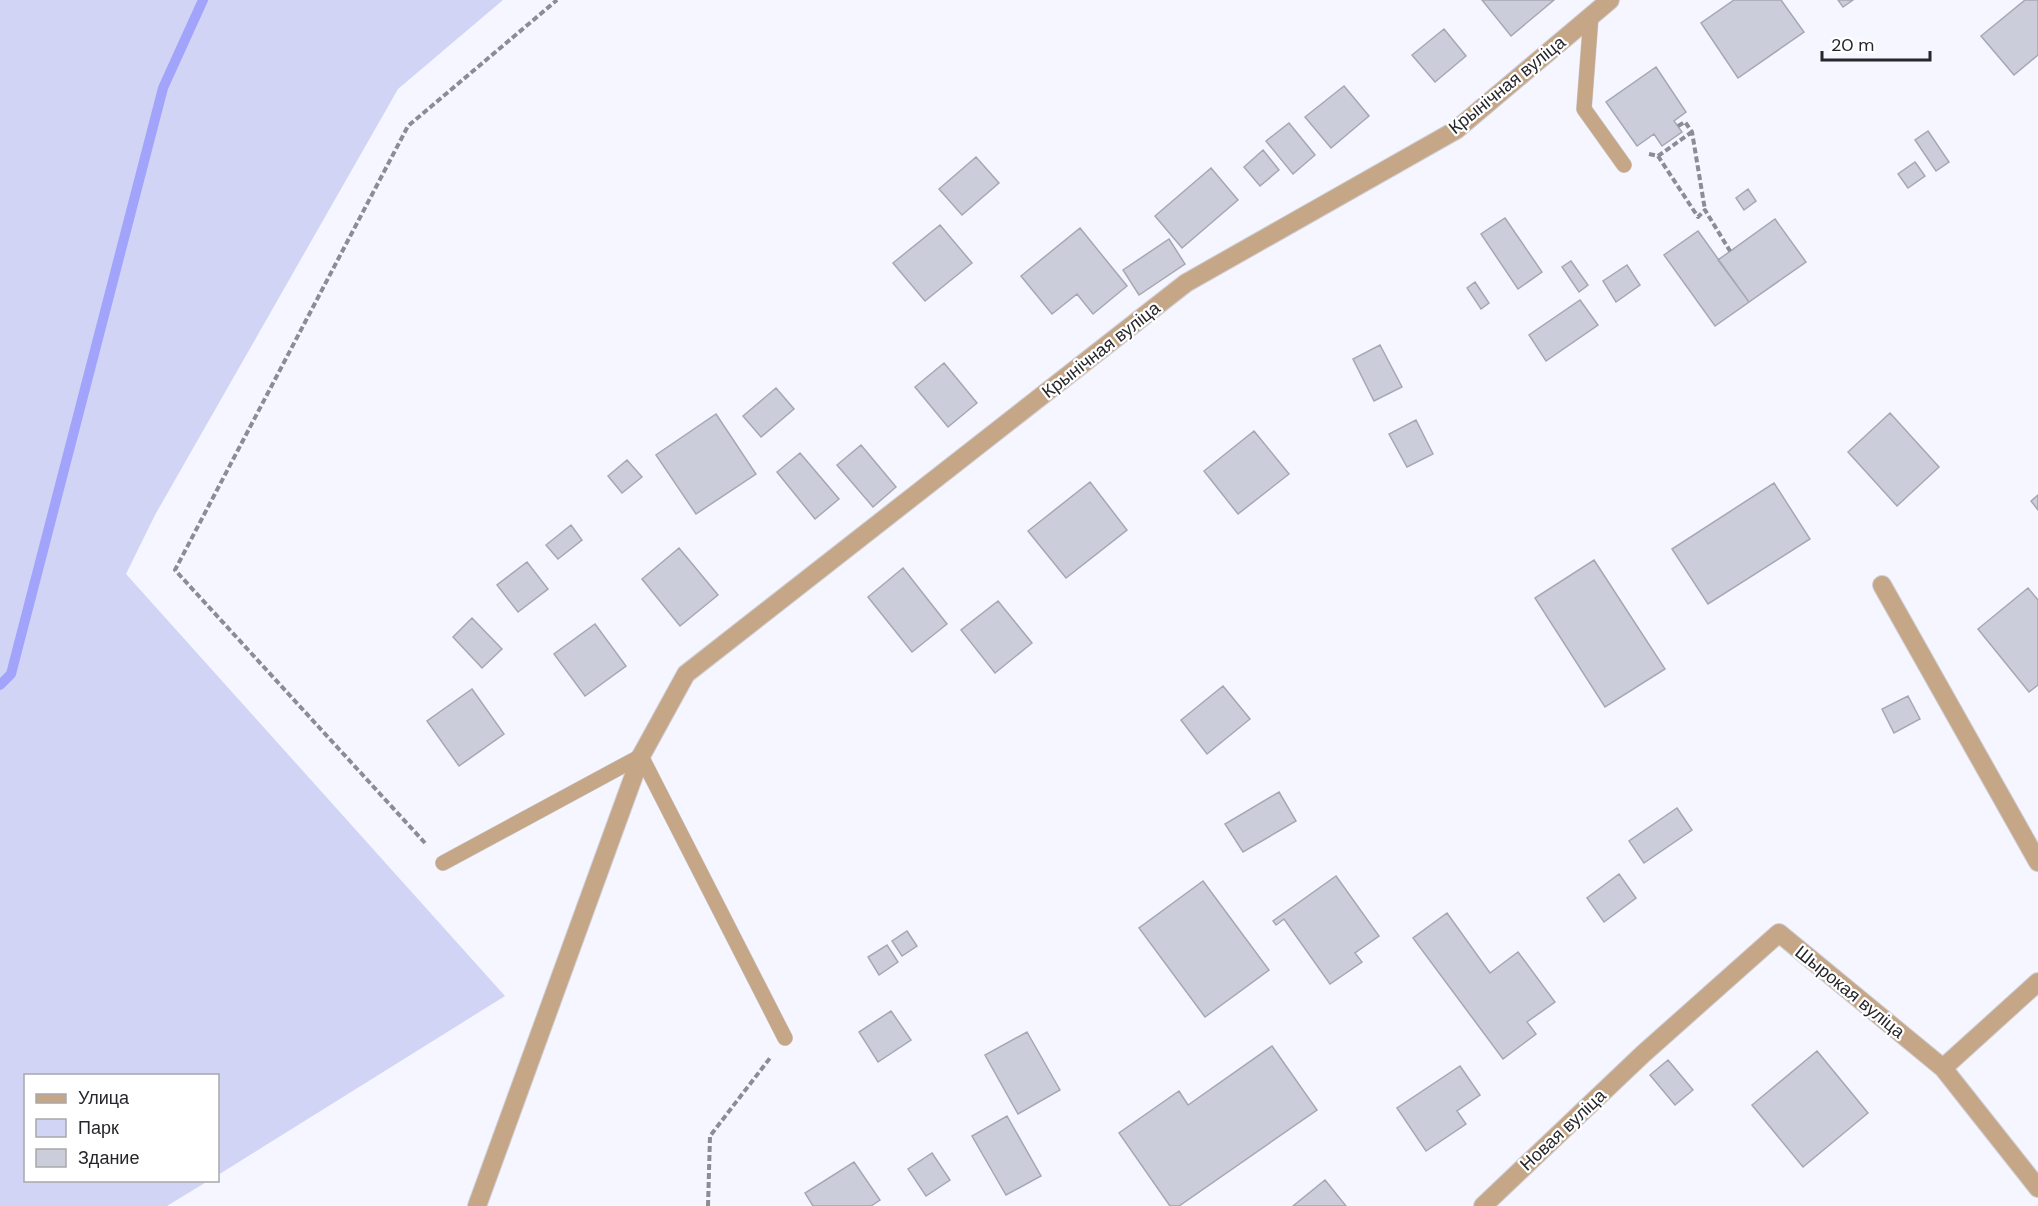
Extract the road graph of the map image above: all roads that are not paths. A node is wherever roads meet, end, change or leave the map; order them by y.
1 (1610, 0) edge
2 (1591, 16) junction
3 (1624, 165) dead end
4 (1882, 585) dead end
5 (641, 756) junction
6 (2038, 862) edge
7 (443, 863) road end
8 (2038, 982) edge
9 (785, 1038) road end
10 (1643, 1054) joint
11 (1943, 1068) junction
12 (2038, 1188) edge
13 (477, 1206) edge
14 (1483, 1206) edge

1 - 2 street, Крынічная вуліца
2 - 3 lane
2 - 5 street, Крынічная вуліца
4 - 6 street
5 - 7 lane
5 - 9 lane
5 - 13 street, Крынічная вуліца
8 - 11 street
10 - 11 street, Шырокая вуліца
10 - 14 street, Новая вуліца
11 - 12 street, Шырокая вуліца

